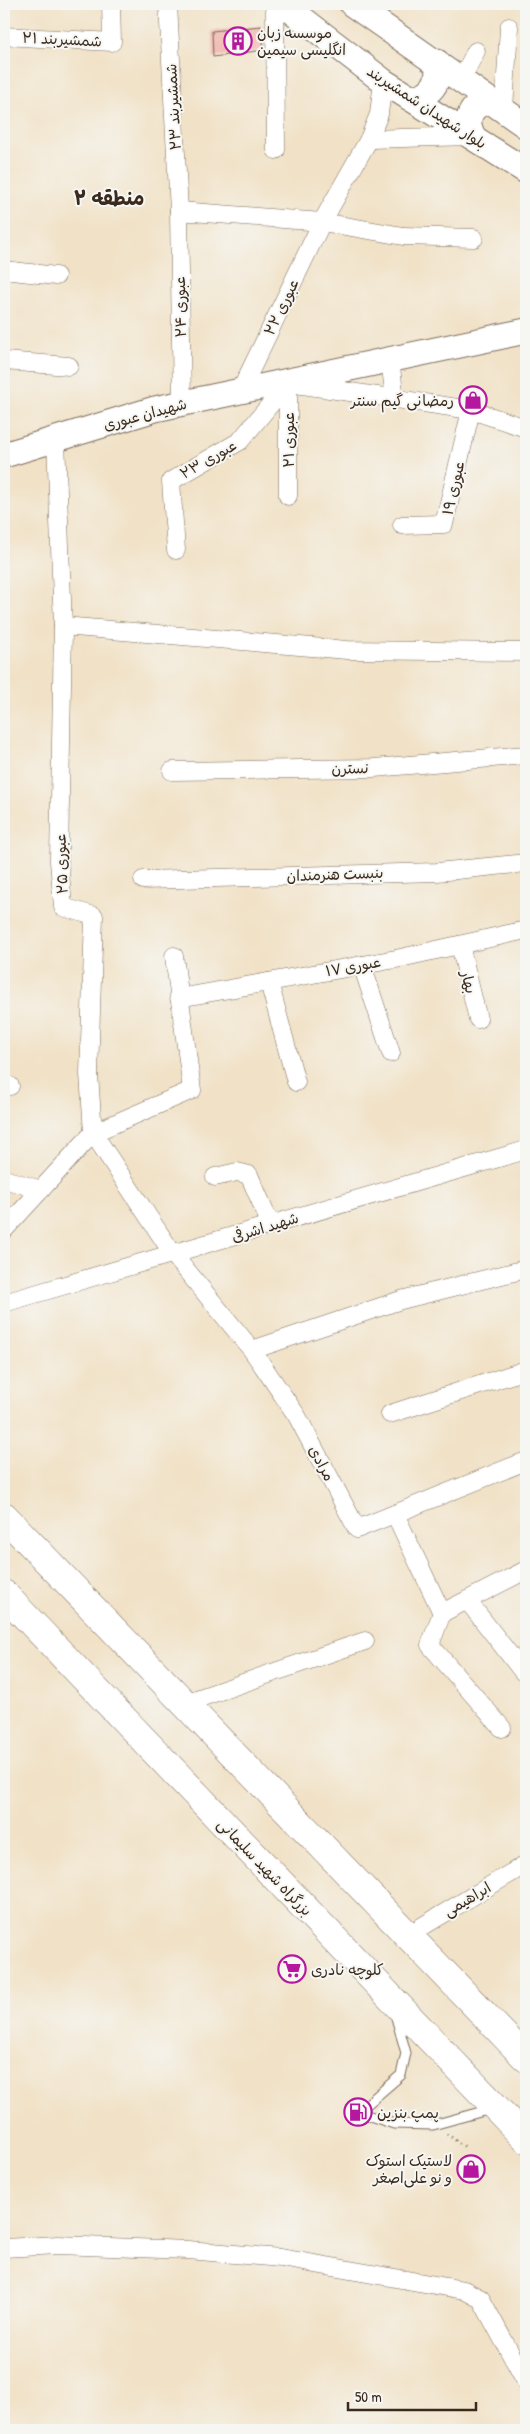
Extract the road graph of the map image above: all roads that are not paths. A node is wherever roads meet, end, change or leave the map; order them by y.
1 (112, 4) edge
2 (168, 4) edge
3 (275, 4) edge
4 (283, 4) edge
5 (352, 4) edge
6 (376, 12) edge
7 (510, 27) dead end
8 (4, 36) edge
9 (476, 50) dead end
10 (437, 62) junction
11 (461, 80) junction
12 (383, 81) junction
13 (410, 98) junction
14 (498, 105) junction
15 (526, 126) edge
16 (473, 136) junction
17 (370, 138) junction
18 (276, 150) dead end
19 (526, 171) edge
20 (179, 211) junction
21 (322, 222) junction
22 (474, 238) dead end
23 (4, 270) edge
24 (56, 276) dead end
25 (526, 331) edge
26 (390, 360) junction
27 (4, 361) edge
28 (69, 366) dead end
29 (288, 383) junction
30 (240, 392) junction
31 (395, 399) junction
32 (182, 404) junction
33 (471, 410) junction
34 (526, 428) edge
35 (56, 440) junction
36 (4, 454) edge
37 (288, 496) dead end
38 (402, 525) dead end
39 (176, 550) dead end
40 (63, 626) junction
41 (526, 652) edge
42 (526, 755) edge
43 (172, 771) dead end
44 (526, 863) edge
45 (143, 880) dead end
46 (526, 930) edge
47 (460, 944) junction
48 (174, 956) dead end
49 (362, 964) junction
50 (269, 982) junction
51 (179, 998) junction
52 (478, 1019) dead end
53 (391, 1053) dead end
54 (296, 1082) dead end
55 (94, 1134) junction
56 (526, 1150) edge
57 (215, 1177) dead end
58 (4, 1179) edge
59 (41, 1190) junction
60 (271, 1225) junction
61 (4, 1230) edge
62 (173, 1254) junction
63 (526, 1270) edge
64 (4, 1303) edge
65 (252, 1350) junction
66 (526, 1370) edge
67 (390, 1414) dead end
68 (526, 1461) edge
69 (395, 1514) junction
70 (4, 1516) edge
71 (526, 1570) edge
72 (4, 1594) edge
73 (467, 1600) junction
74 (442, 1613) junction
75 (365, 1641) dead end
76 (522, 1672) dead end
77 (185, 1703) junction
78 (502, 1728) dead end
79 (526, 1864) edge
80 (408, 1935) junction
81 (387, 1994) junction
82 (526, 2058) edge
83 (496, 2107) junction
84 (526, 2139) edge
85 (4, 2248) edge
86 (526, 2382) edge

1 - 8 street, شمشیربند ۲۱
2 - 20 street, شمشیربند ۲۳
3 - 18 street
4 - 12 main road, بلوار شهیدان شمشیربند
5 - 6 main road
6 - 10 main road
7 - 14 street
9 - 11 street
10 - 11 main road
10 - 13 main road
11 - 14 main road
12 - 13 main road, بلوار شهیدان شمشیربند
12 - 17 street, عبوری ۲۲
13 - 16 main road, بلوار شهیدان شمشیربند
14 - 15 main road
14 - 16 main road
16 - 17 street
16 - 19 main road, بلوار شهیدان شمشیربند
17 - 21 street, عبوری ۲۲
20 - 21 street
20 - 32 street, عبوری ۲۴
21 - 22 street
21 - 30 street, عبوری ۲۲
23 - 24 street
25 - 26 main road, شهیدان عبوری
26 - 29 main road, شهیدان عبوری
26 - 31 street
27 - 28 street
29 - 30 main road, شهیدان عبوری
29 - 31 street, شهیدان عبوری
29 - 37 street, عبوری ۲۱
29 - 39 street, عبوری ۲۳
30 - 32 main road, شهیدان عبوری
31 - 33 street, شهیدان عبوری
32 - 35 main road, شهیدان عبوری
33 - 34 street, شهیدان عبوری
33 - 38 street, عبوری ۱۹
35 - 36 main road, شهیدان عبوری
35 - 40 street, عبوری ۲۵
40 - 41 street
40 - 55 street, عبوری ۲۵
42 - 43 street, نسترن
44 - 45 street, بنبست هنرمندان
46 - 47 street, عبوری ۱۷
47 - 49 street, عبوری ۱۷
47 - 52 street, بهار
48 - 51 street
49 - 50 street, عبوری ۱۷
49 - 53 street
50 - 51 street, عبوری ۱۷
50 - 54 street
51 - 55 street
55 - 59 street
55 - 62 street, مرادی
56 - 60 street, شهید اشرفی
57 - 60 street
58 - 59 street
59 - 61 street
60 - 62 street, شهید اشرفی
62 - 64 street, شهید اشرفی
62 - 65 street, مرادی
63 - 65 street
65 - 69 street, مرادی
66 - 67 street
68 - 69 street, مرادی
69 - 74 street
70 - 77 highway
71 - 73 street
72 - 81 highway, بزرگراه شهید سلیمانی
73 - 74 street
73 - 76 street
74 - 78 street
75 - 77 street
77 - 80 highway
79 - 80 street, ابراهیمی
80 - 82 highway
81 - 83 highway, بزرگراه شهید سلیمانی
81 - 83 lane
83 - 84 highway, بزرگراه شهید سلیمانی
85 - 86 street

